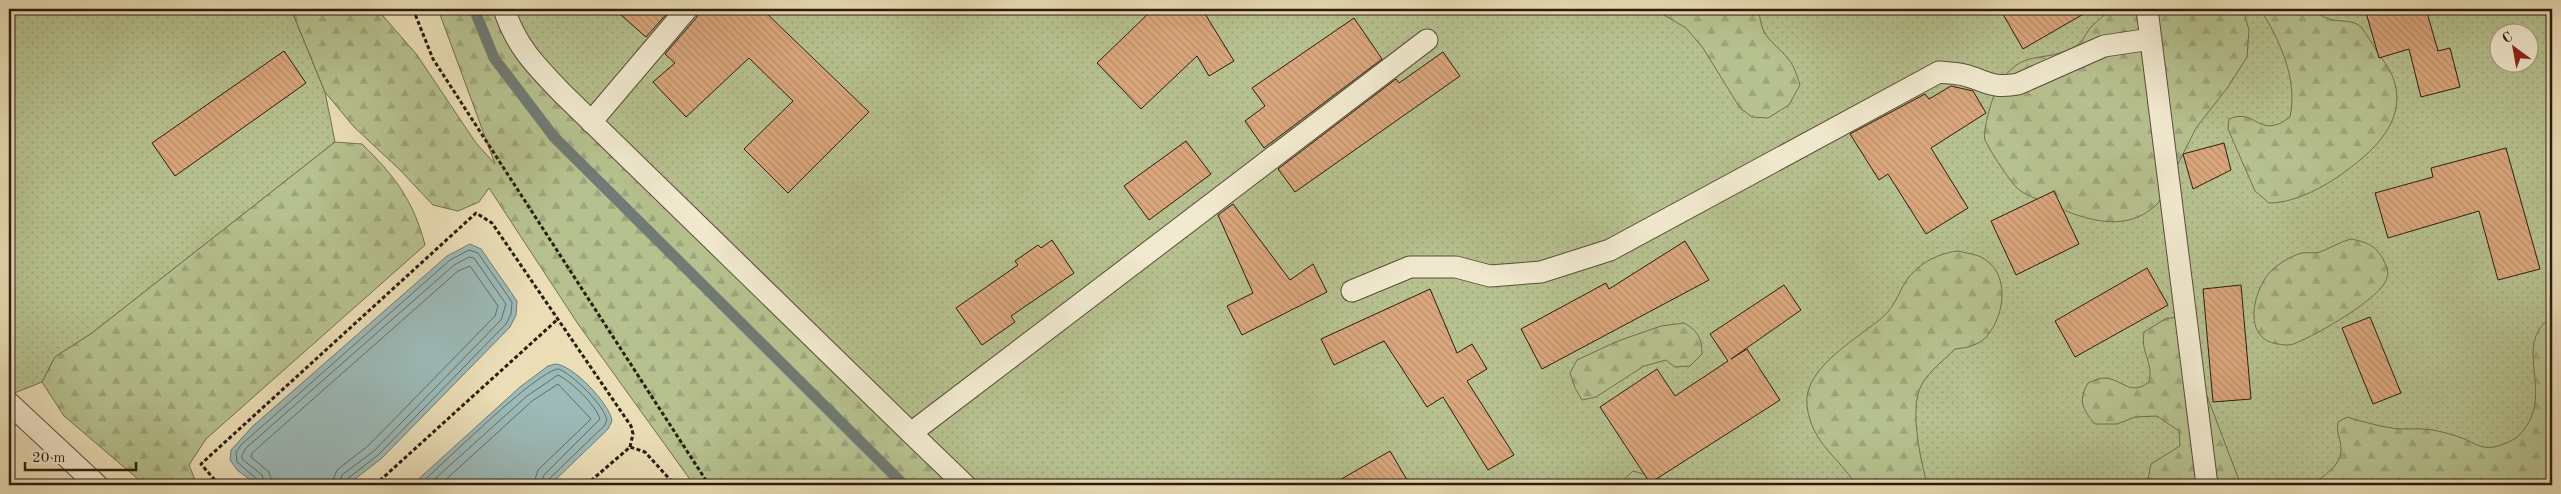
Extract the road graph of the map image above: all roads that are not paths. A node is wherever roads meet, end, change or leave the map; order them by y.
1 (504, 9) edge
2 (687, 9) edge
3 (2147, 9) edge
4 (2151, 39) junction
5 (1426, 40) dead end
6 (591, 122) junction
7 (1352, 291) dead end
8 (9, 403) edge
9 (911, 433) junction
10 (97, 485) edge
11 (965, 485) edge
12 (2207, 485) edge

1 - 6 lane
2 - 6 lane
3 - 4 lane
4 - 7 lane
4 - 12 lane
5 - 9 lane
6 - 9 lane
8 - 10 lane
9 - 11 lane

